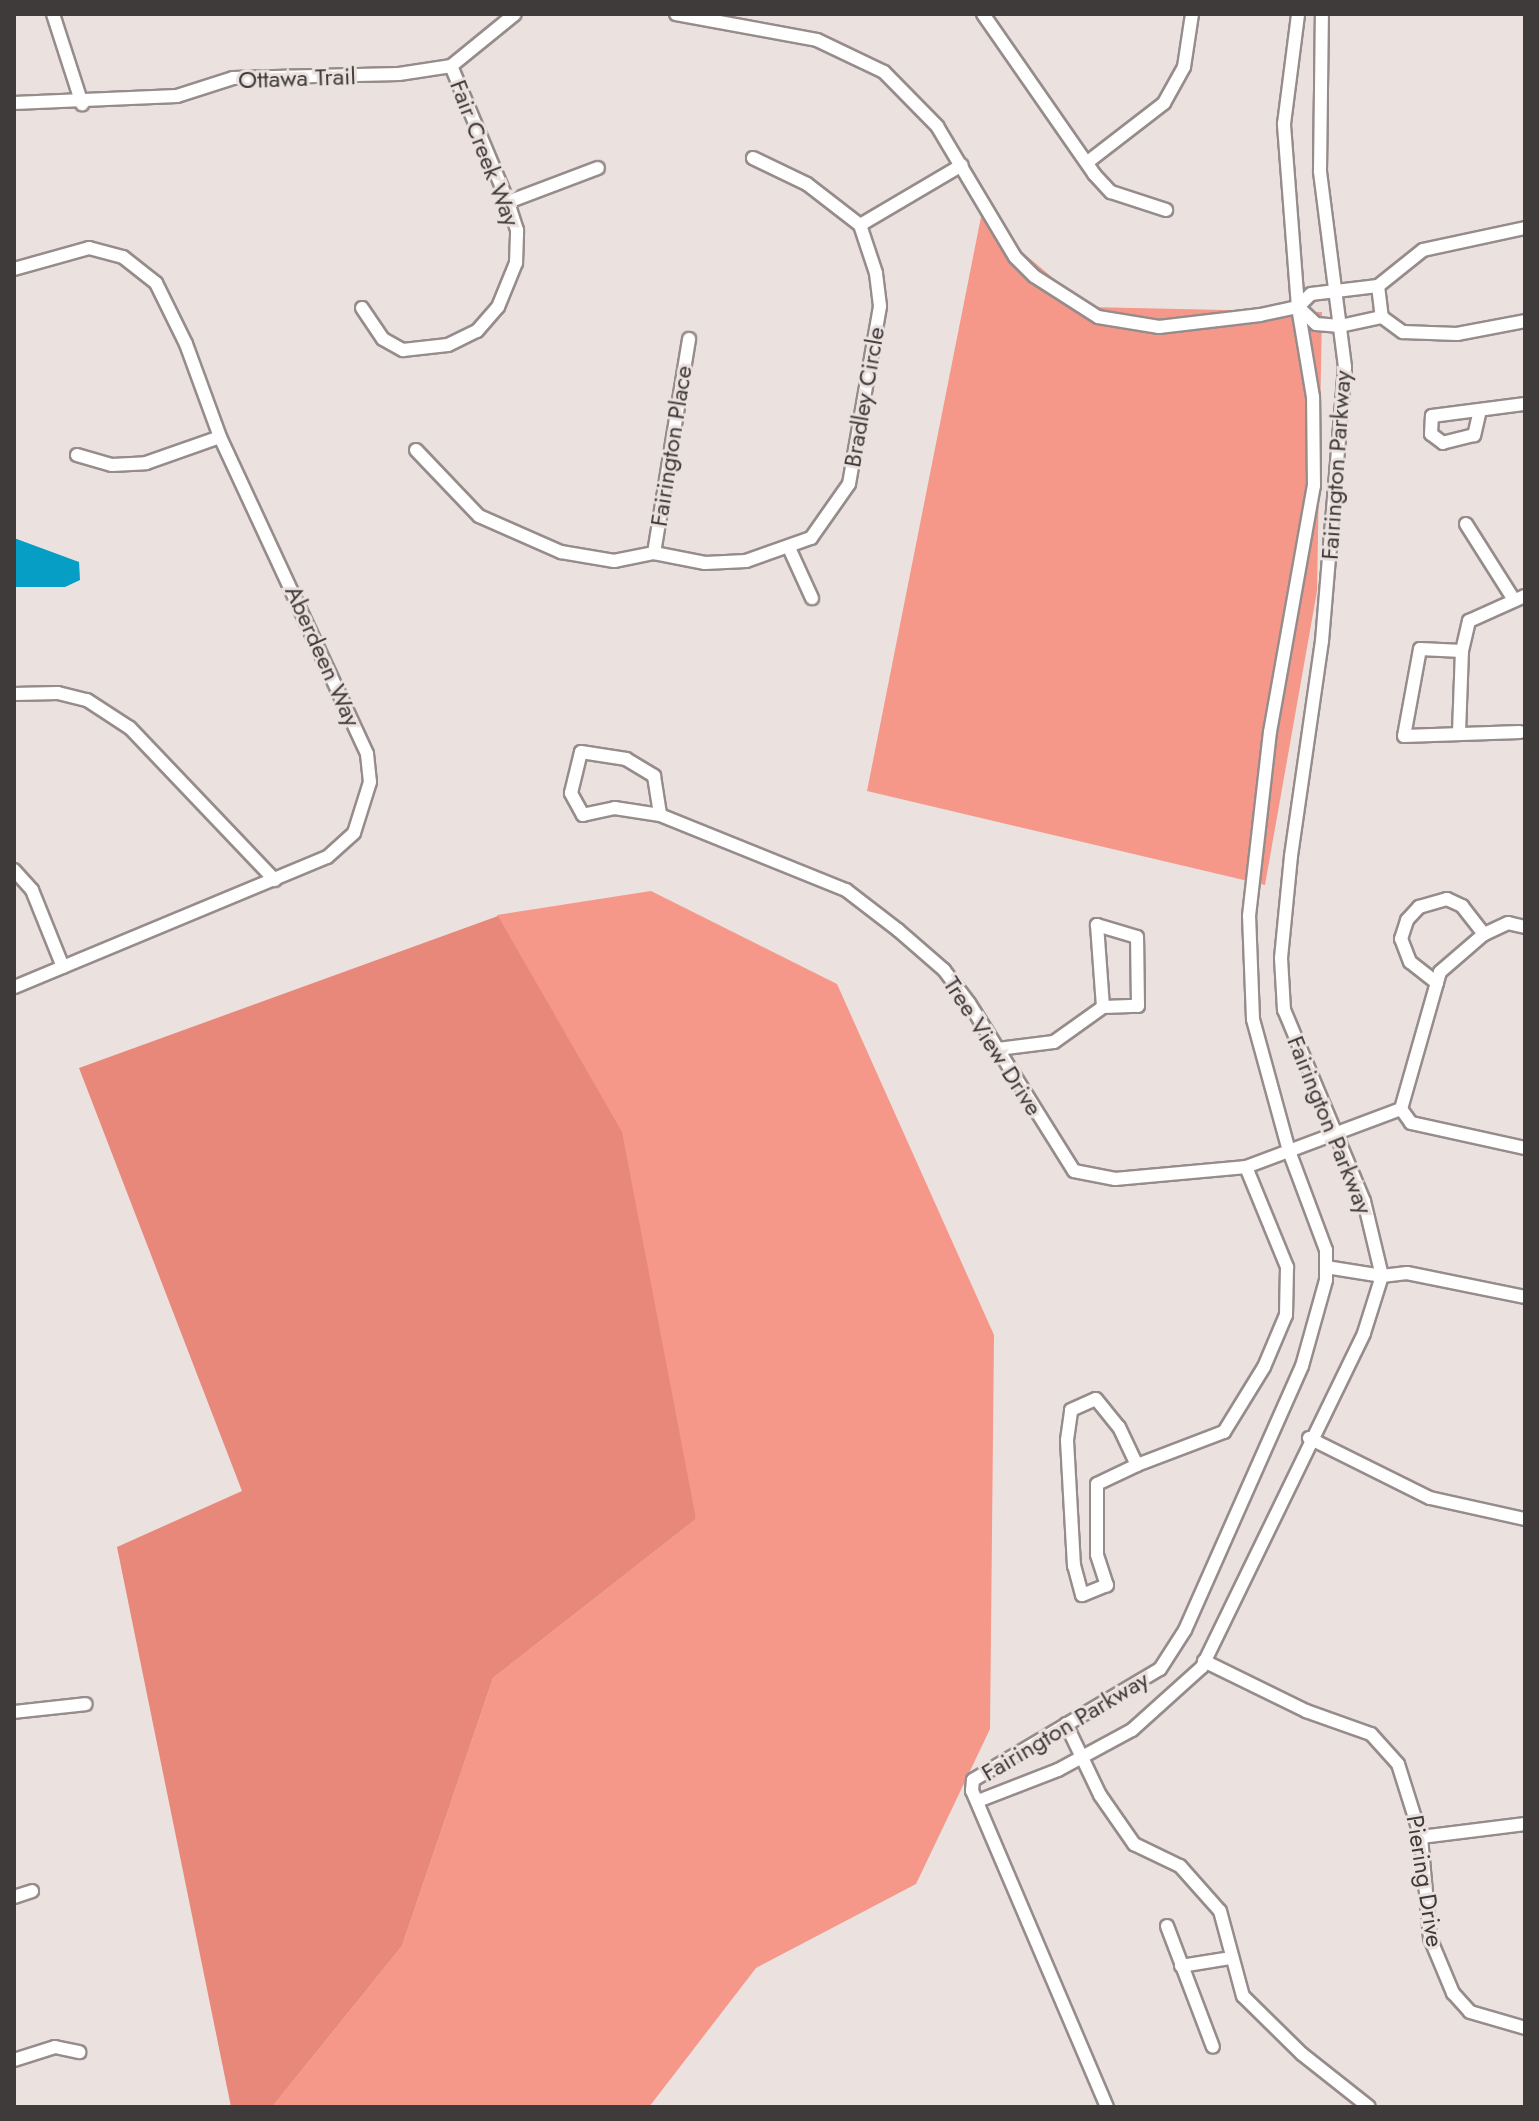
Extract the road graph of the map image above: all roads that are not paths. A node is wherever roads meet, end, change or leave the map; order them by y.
1 (53, 14) edge
2 (515, 14) edge
3 (676, 14) edge
4 (983, 14) edge
5 (1192, 14) edge
6 (1298, 14) edge
7 (1322, 14) edge
8 (451, 66) junction
9 (14, 103) edge
10 (82, 104) junction
11 (753, 158) dead end
12 (1089, 161) junction
13 (962, 165) junction
14 (598, 168) dead end
15 (508, 202) junction
16 (1166, 210) dead end
17 (860, 225) junction
18 (1525, 228) edge
19 (14, 269) edge
20 (1378, 286) junction
21 (1336, 289) junction
22 (1298, 307) junction
23 (362, 308) dead end
24 (1382, 317) junction
25 (1525, 321) edge
26 (1340, 326) junction
27 (689, 339) dead end
28 (1525, 404) edge
29 (1480, 410) dead end
30 (220, 437) junction
31 (416, 450) dead end
32 (77, 455) dead end
33 (1466, 524) dead end
34 (790, 550) junction
35 (654, 553) junction
36 (812, 598) dead end
37 (1520, 598) edge
38 (1462, 651) junction
39 (14, 694) edge
40 (1459, 732) junction
41 (1520, 732) dead end
42 (660, 815) junction
43 (14, 870) edge
44 (275, 880) junction
45 (1525, 927) edge
46 (1484, 934) junction
47 (63, 967) junction
48 (1437, 983) junction
49 (14, 987) edge
50 (1103, 1007) junction
51 (998, 1049) junction
52 (1401, 1109) junction
53 (1333, 1133) junction
54 (1525, 1148) edge
55 (1289, 1151) junction
56 (1246, 1167) junction
57 (1326, 1267) junction
58 (1382, 1276) junction
59 (1525, 1297) edge
60 (1309, 1438) junction
61 (1137, 1465) junction
62 (1525, 1519) edge
63 (1204, 1661) junction
64 (86, 1704) dead end
65 (14, 1712) edge
66 (1066, 1724) junction
67 (1083, 1756) junction
68 (978, 1801) junction
69 (1525, 1824) edge
70 (1421, 1837) junction
71 (32, 1891) dead end
72 (14, 1897) edge
73 (1167, 1926) dead end
74 (1231, 1958) junction
75 (1181, 1966) junction
76 (1525, 2028) edge
77 (1213, 2047) dead end
78 (79, 2052) dead end
79 (14, 2060) edge
80 (1107, 2107) edge
81 (1369, 2107) edge

1 - 10 street
2 - 8 street
3 - 13 street
4 - 12 street
5 - 12 street
6 - 22 street, Fairington Parkway
7 - 21 street, Fairington Parkway
8 - 10 street, Ottawa Trail
8 - 15 street, Fair Creek Way
9 - 10 street, Ottawa Trail
11 - 17 street
12 - 16 street
13 - 17 street
13 - 22 street
14 - 15 street
15 - 23 street, Fair Creek Way
17 - 34 street, Bradley Circle
18 - 20 street
19 - 30 street, Aberdeen Way
20 - 21 street
20 - 24 street
21 - 22 street
21 - 26 street, Fairington Parkway
22 - 26 street
22 - 55 street, Fairington Parkway
24 - 25 street
24 - 26 street
26 - 53 street, Fairington Parkway
27 - 35 street, Fairington Place
28 - 29 street
30 - 32 street
30 - 44 street, Aberdeen Way
31 - 35 street, Bradley Circle
33 - 37 street
34 - 35 street, Bradley Circle
34 - 36 street
37 - 38 street
38 - 40 street
38 - 40 street
39 - 44 street
40 - 41 street
42 - 42 street, Tree View Drive
42 - 51 street, Tree View Drive
43 - 47 street
44 - 47 street, Aberdeen Way
45 - 46 street
46 - 48 street
46 - 48 street
47 - 49 street, Aberdeen Way
48 - 52 street
50 - 50 street
50 - 51 street
51 - 56 street, Tree View Drive
52 - 53 street, Tree View Drive
52 - 54 street
53 - 55 street, Tree View Drive
53 - 58 street, Fairington Parkway
55 - 56 street, Tree View Drive
55 - 57 street, Fairington Parkway
56 - 61 street
57 - 58 street
57 - 66 street, Fairington Parkway
58 - 59 street
58 - 60 street, Fairington Parkway
60 - 62 street
60 - 63 street, Fairington Parkway
61 - 61 street
63 - 67 street, Fairington Parkway
63 - 70 street, Piering Drive
64 - 65 street
66 - 67 street
66 - 68 street, Fairington Parkway
67 - 68 street, Fairington Parkway
67 - 74 street
68 - 80 street
69 - 70 street
70 - 76 street, Piering Drive
71 - 72 street
73 - 75 street
74 - 75 street
74 - 81 street
75 - 77 street
78 - 79 street

